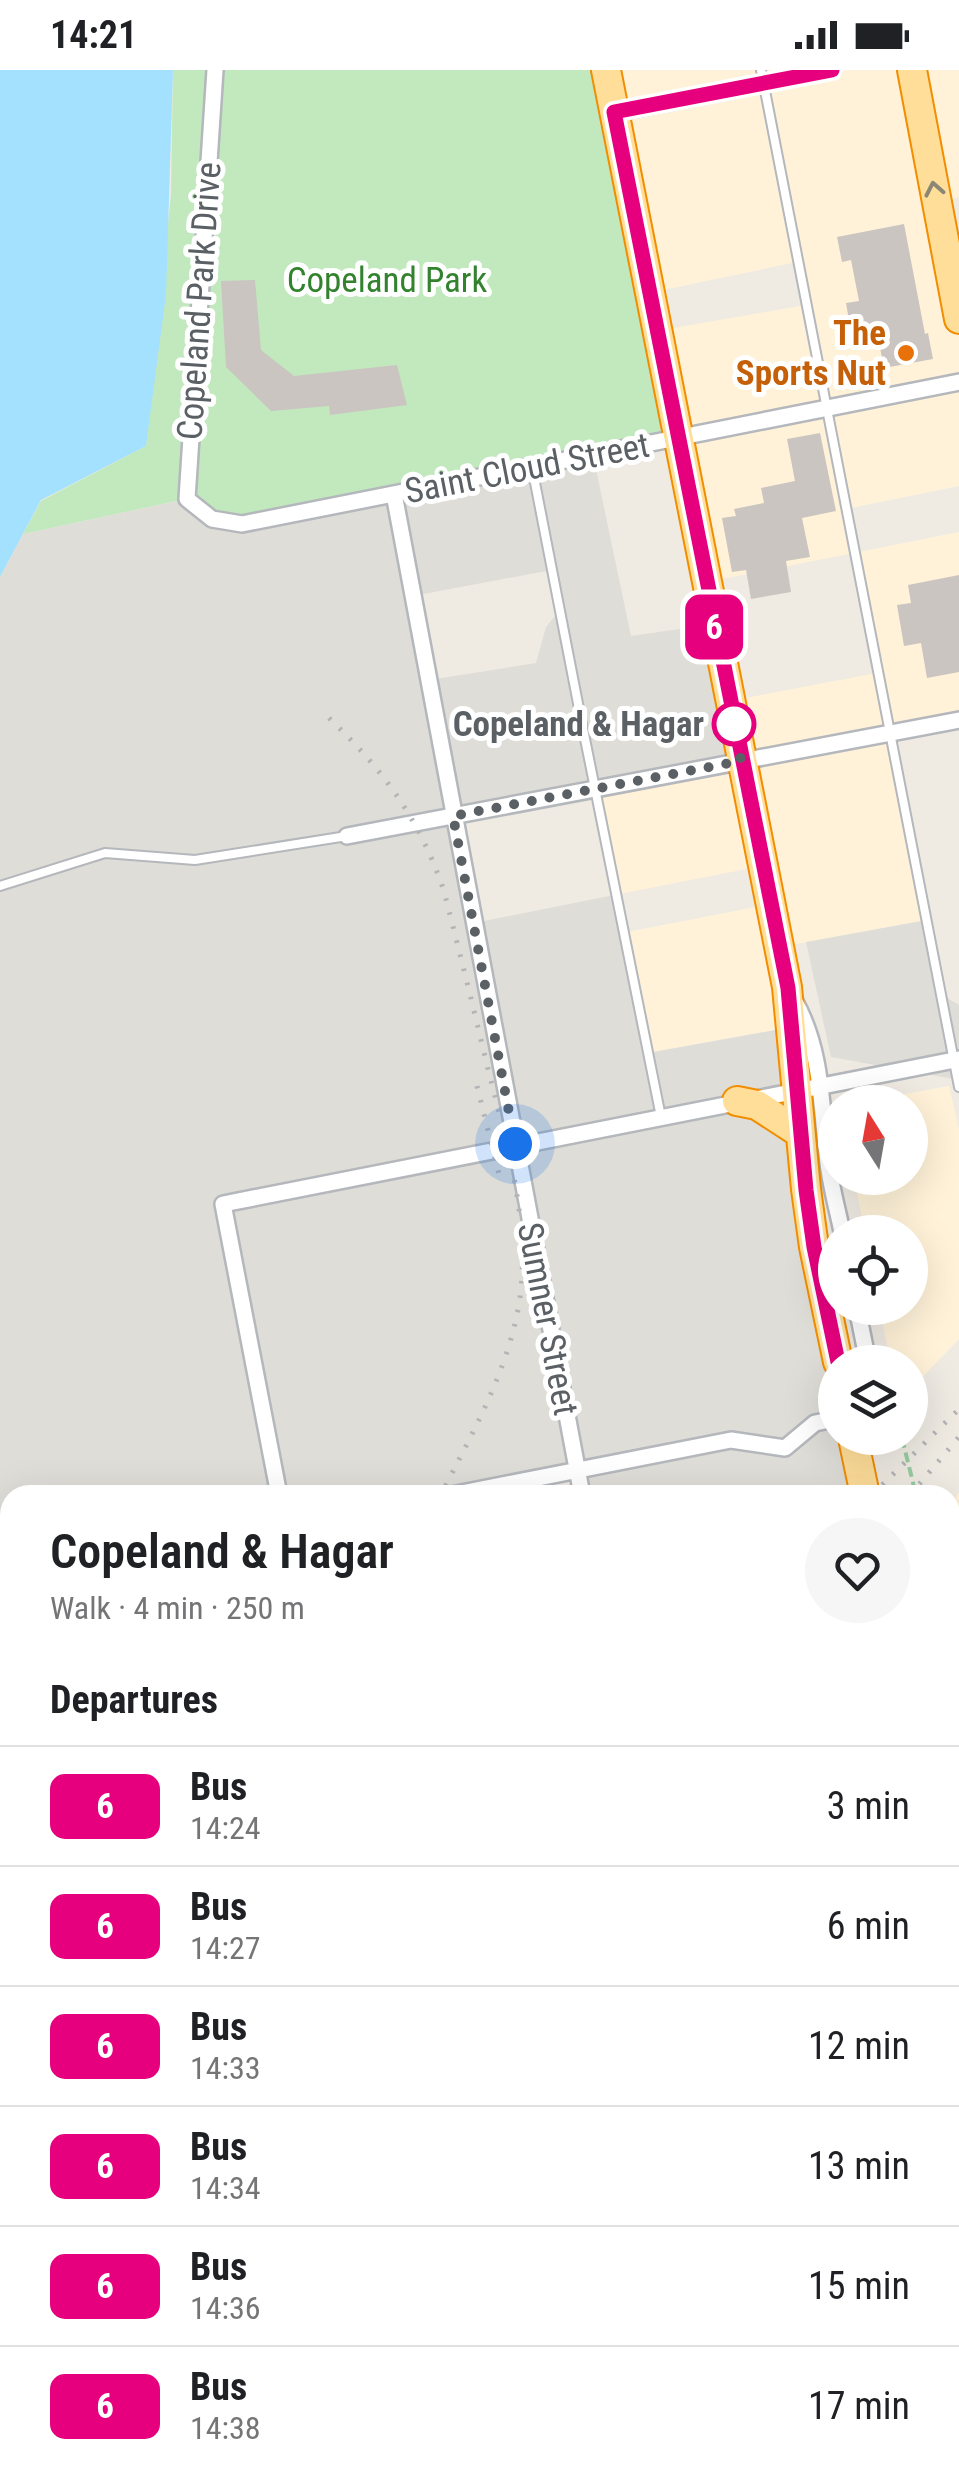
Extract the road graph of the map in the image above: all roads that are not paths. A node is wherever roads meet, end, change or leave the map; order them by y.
1 (215, 70) edge
2 (606, 70) edge
3 (832, 70) edge
4 (912, 70) edge
5 (763, 77) edge
6 (614, 112) junction
7 (959, 319) edge
8 (959, 382) edge
9 (826, 408) junction
10 (677, 438) junction
11 (532, 467) junction
12 (394, 494) junction
13 (212, 519) joint
14 (959, 720) edge
15 (890, 733) junction
16 (741, 761) junction
17 (596, 789) junction
18 (453, 816) junction
19 (346, 836) joint
20 (0, 886) edge
21 (957, 1060) edge
22 (959, 1087) edge
23 (810, 1088) junction
24 (738, 1101) junction
25 (660, 1116) junction
26 (800, 1133) junction
27 (515, 1144) junction
28 (839, 1215) edge
29 (834, 1345) edge
30 (818, 1423) edge
31 (857, 1455) edge
32 (577, 1471) junction
33 (277, 1485) edge
34 (503, 1485) edge
35 (580, 1485) edge
36 (863, 1485) edge

1 - 13 street, Copeland Park Drive
2 - 6 highway
3 - 5 street
7 -> 4 highway
5 - 6 street
5 - 9 lane
6 - 10 highway
8 - 9 street, Saint Cloud Street
9 - 10 street, Saint Cloud Street
9 - 15 lane
10 - 11 street, Saint Cloud Street
10 - 16 highway
11 - 12 street, Saint Cloud Street
11 - 17 lane
12 - 13 street, Saint Cloud Street
12 - 18 street, Sumner Street
14 - 15 street
15 - 16 street
15 - 21 lane
16 - 17 street
16 - 23 highway
17 - 18 street
17 - 25 lane
18 - 19 street
18 - 27 street, Sumner Street
19 - 20 lane
21 - 22 lane
21 - 23 street
23 - 24 street
23 - 26 highway
23 - 28 street
24 - 25 street
24 - 26 highway
25 - 27 street
26 - 29 highway
27 - 32 street, Sumner Street
27 - 33 street
30 - 32 street
31 - 36 highway
32 - 34 street
32 - 35 street, Sumner Street

